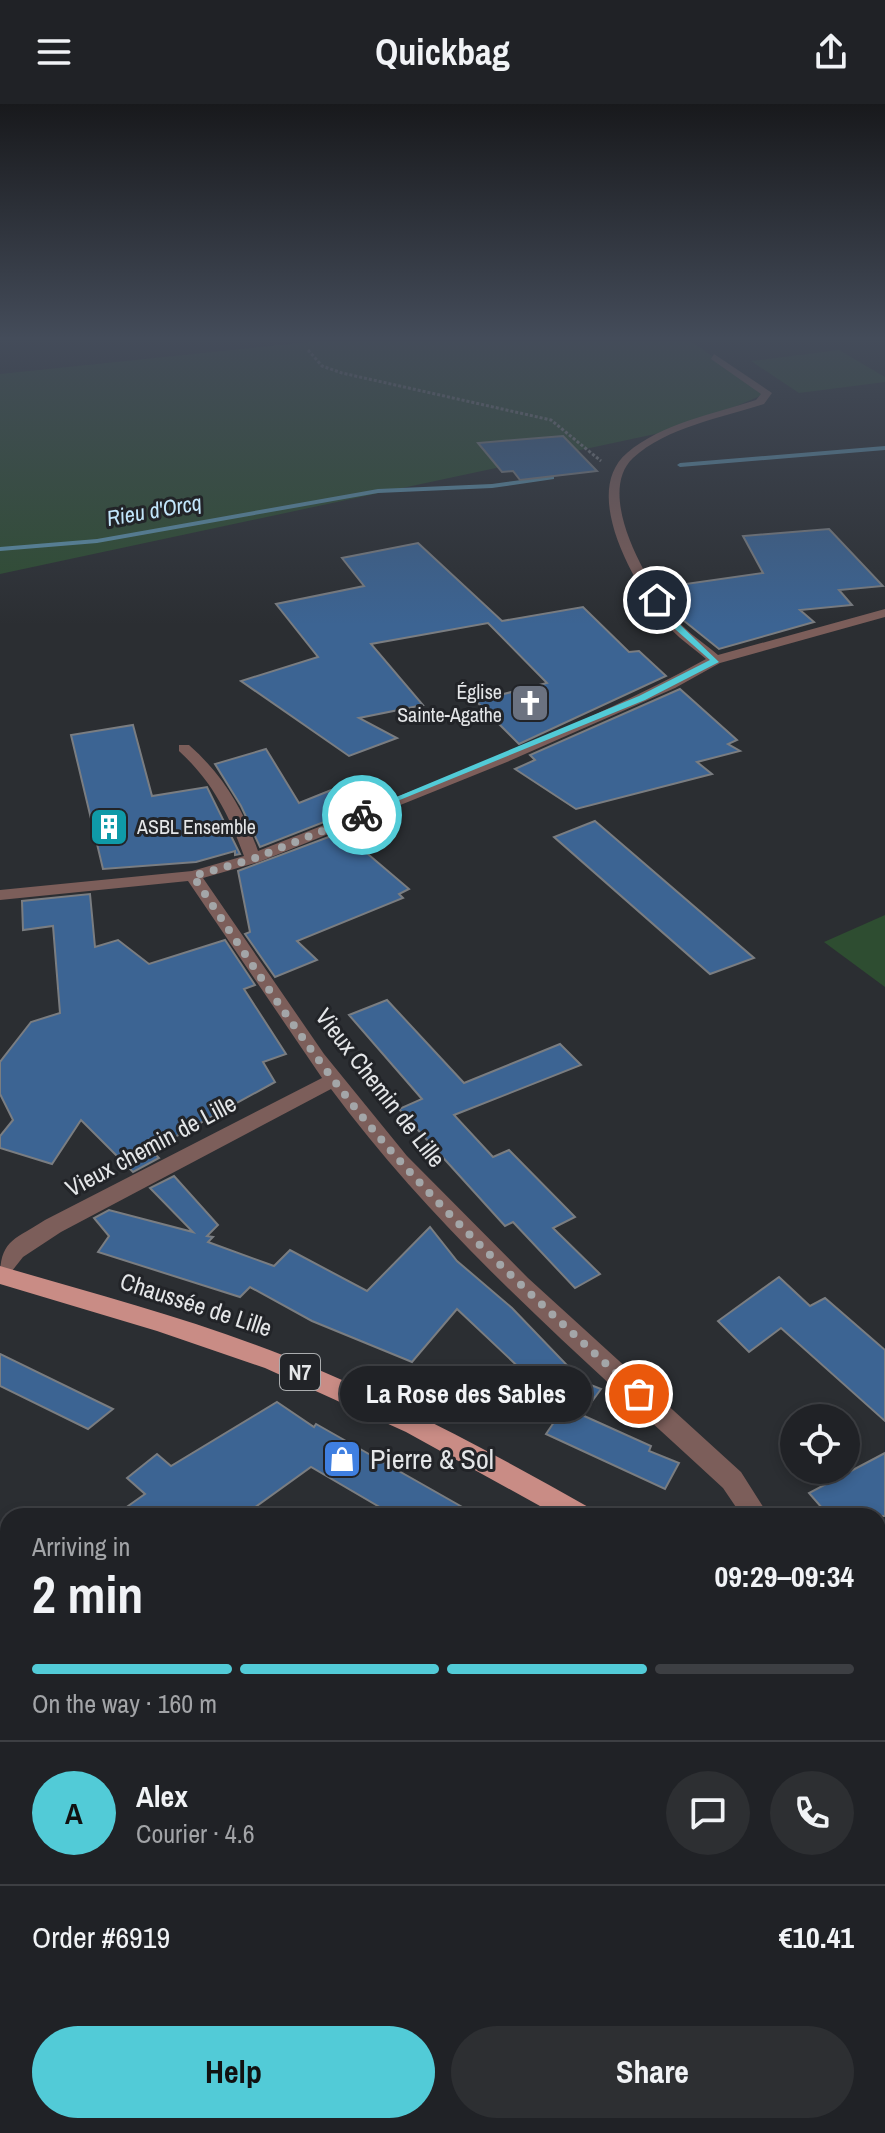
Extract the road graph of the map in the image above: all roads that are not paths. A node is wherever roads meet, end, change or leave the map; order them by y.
1 (663, 436) edge
2 (885, 613) edge
3 (715, 660) junction
4 (184, 748) dead end
5 (253, 859) junction
6 (193, 876) junction
7 (0, 895) edge
8 (335, 1079) junction
9 (0, 1272) edge
10 (567, 1508) edge
11 (751, 1508) edge

1 - 3 street
2 - 3 street
3 - 5 street
4 - 5 street
5 - 6 street
6 - 7 street
6 - 8 street, Vieux Chemin de Lille
8 - 9 street, Vieux chemin de Lille
8 - 11 street, Vieux Chemin de Lille
9 - 10 main road, Chaussée de Lille / N7

